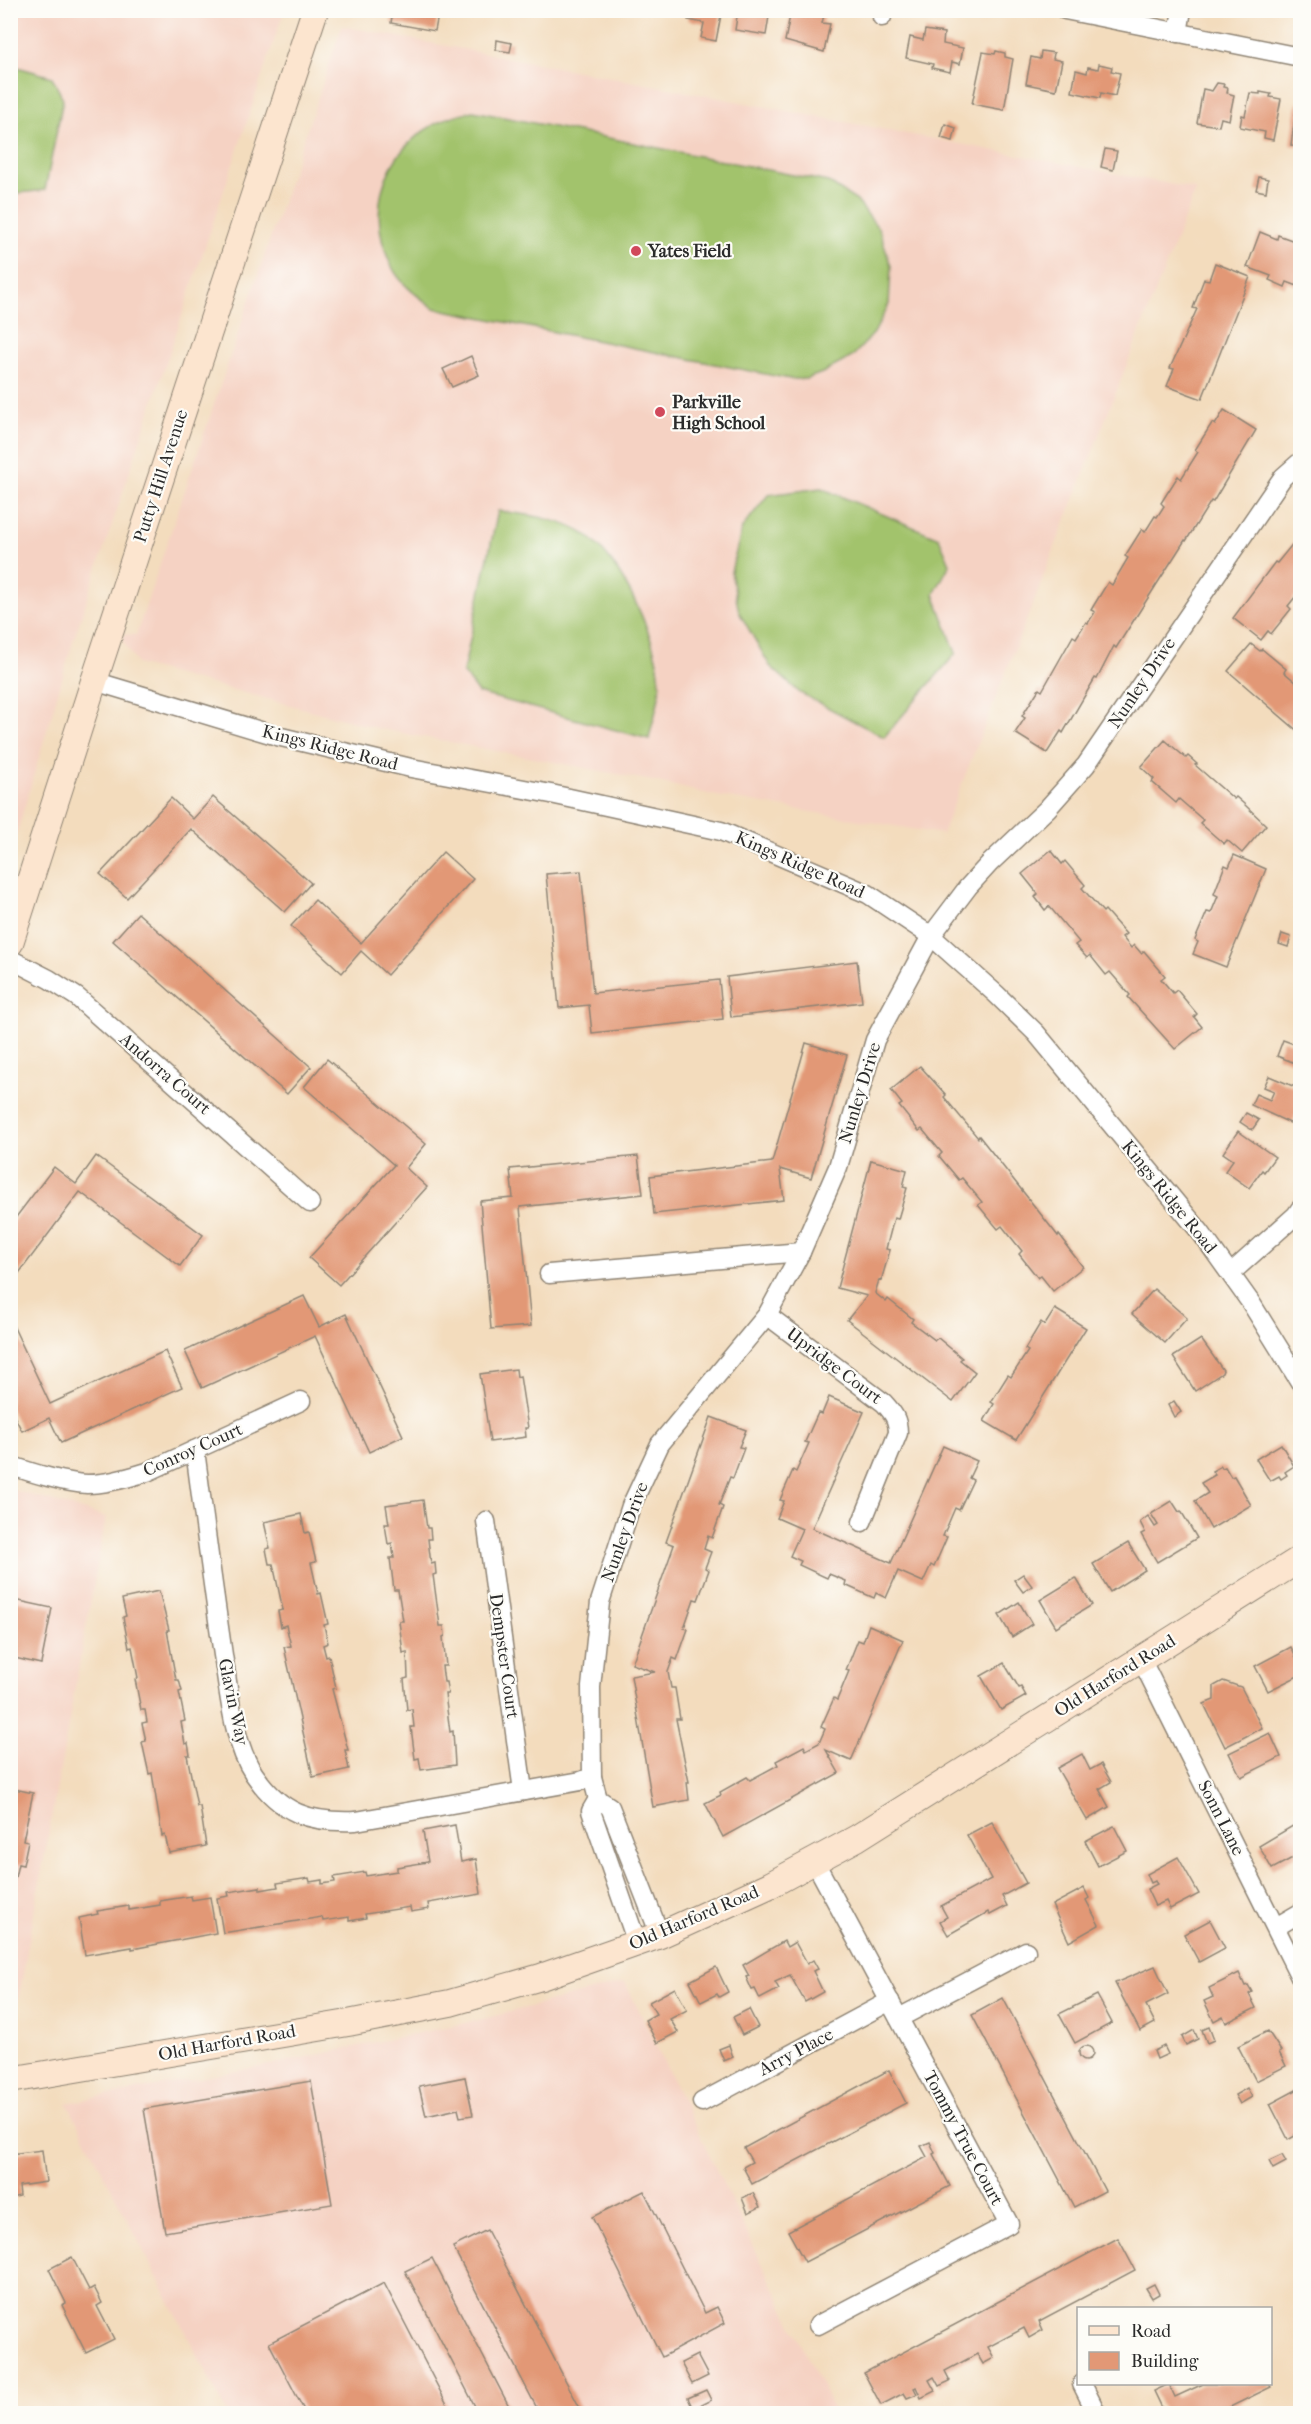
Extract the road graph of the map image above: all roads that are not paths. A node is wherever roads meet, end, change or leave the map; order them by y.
1 (315, 10) edge
2 (1065, 10) edge
3 (1182, 10) edge
4 (1178, 33) junction
5 (1300, 57) edge
6 (1300, 462) edge
7 (94, 681) junction
8 (931, 936) junction
9 (10, 943) edge
10 (10, 959) edge
11 (310, 1203) dead end
12 (1300, 1209) edge
13 (801, 1252) junction
14 (1231, 1273) junction
15 (549, 1274) dead end
16 (767, 1315) junction
17 (1300, 1382) edge
18 (301, 1401) dead end
19 (195, 1450) junction
20 (10, 1465) edge
21 (486, 1521) dead end
22 (861, 1522) dead end
23 (1300, 1558) edge
24 (1142, 1659) junction
25 (592, 1777) junction
26 (523, 1791) junction
27 (815, 1862) junction
28 (1300, 1913) edge
29 (1276, 1927) junction
30 (648, 1939) junction
31 (1026, 1951) dead end
32 (1300, 1977) edge
33 (890, 2001) junction
34 (899, 2018) junction
35 (10, 2080) edge
36 (702, 2102) dead end
37 (818, 2325) dead end
38 (1082, 2385) edge
39 (1097, 2414) edge

1 - 7 street, Putty Hill Avenue
2 - 4 street
3 - 4 street
4 - 5 street
6 - 8 street, Nunley Drive
7 - 8 street, Kings Ridge Road
7 - 9 street, Putty Hill Avenue
8 - 13 street, Nunley Drive
8 - 14 street, Kings Ridge Road
10 - 11 street, Andorra Court
12 - 14 street
13 - 15 street
13 - 16 street, Nunley Drive
14 - 17 street, Kings Ridge Road
16 - 22 street, Upridge Court
16 - 25 street, Nunley Drive
18 - 19 street, Conroy Court
19 - 20 street, Conroy Court
19 - 26 street, Glavin Way
21 - 26 street, Dempster Court
23 - 24 street, Old Harford Road
24 - 27 street, Old Harford Road
24 - 29 street, Sonn Lane
25 - 26 street, Glavin Way
25 - 30 street, Nunley Drive
27 - 30 street, Old Harford Road
27 - 33 street, Tommy True Court
28 - 29 street
29 - 32 street, Sonn Lane
30 - 35 street, Old Harford Road
31 - 34 street
33 - 34 street, Tommy True Court
33 - 36 street, Arry Place
34 - 37 street, Tommy True Court
38 - 39 street

